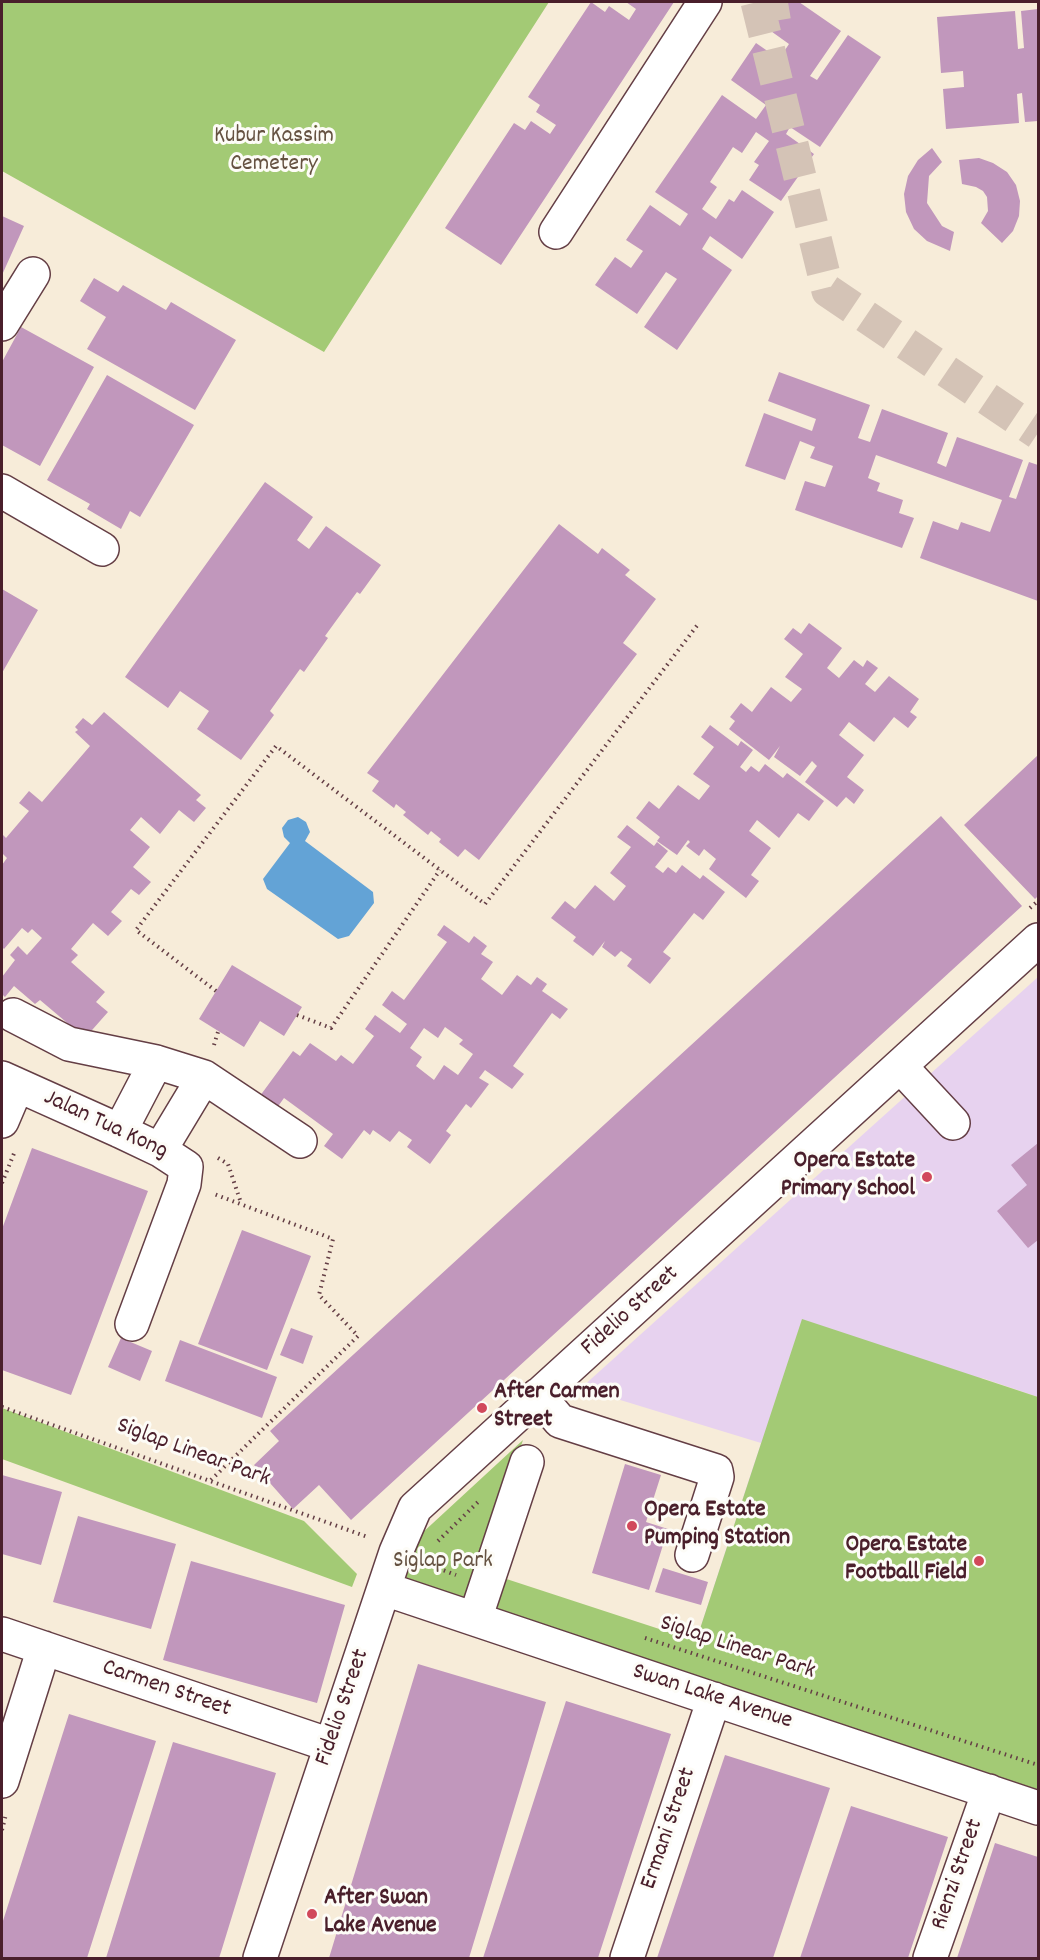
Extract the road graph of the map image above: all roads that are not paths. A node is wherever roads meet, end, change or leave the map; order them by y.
1 (705, 2) edge
2 (556, 232) dead end
3 (33, 274) dead end
4 (2, 324) edge
5 (2, 491) edge
6 (102, 549) dead end
7 (1038, 940) edge
8 (13, 1015) dead end
9 (156, 1062) junction
10 (900, 1066) junction
11 (204, 1077) junction
12 (10, 1082) edge
13 (2, 1121) edge
14 (953, 1123) dead end
15 (120, 1131) junction
16 (300, 1141) dead end
17 (160, 1150) junction
18 (132, 1324) dead end
19 (538, 1395) junction
20 (527, 1462) dead end
21 (692, 1555) dead end
22 (385, 1589) junction
23 (474, 1619) junction
24 (2, 1634) edge
25 (44, 1648) junction
26 (714, 1699) junction
27 (330, 1745) junction
28 (2, 1781) edge
29 (989, 1791) junction
30 (1038, 1808) edge
31 (260, 1959) edge
32 (627, 1959) edge
33 (930, 1959) edge

1 - 2 street
3 - 4 street
5 - 6 street
7 - 10 street, Fidelio Street
8 - 9 street
9 - 11 street
9 - 15 street
10 - 14 street
10 - 19 street, Fidelio Street
11 - 16 street
11 - 17 street
12 - 13 street
12 - 15 street, Jalan Tua Kong
15 - 17 street, Jalan Tua Kong
17 - 18 street, Jalan Tua Kong
19 - 21 street
19 - 22 street, Fidelio Street
20 - 23 street
22 - 23 street, Swan Lake Avenue
22 - 27 street, Fidelio Street
23 - 26 street, Swan Lake Avenue
24 - 25 street, Carmen Street
25 - 27 street, Carmen Street
25 - 28 street
26 - 29 street, Swan Lake Avenue
26 - 32 street, Ermani Street
27 - 31 street, Fidelio Street
29 - 30 street, Swan Lake Avenue
29 - 33 street, Rienzi Street

